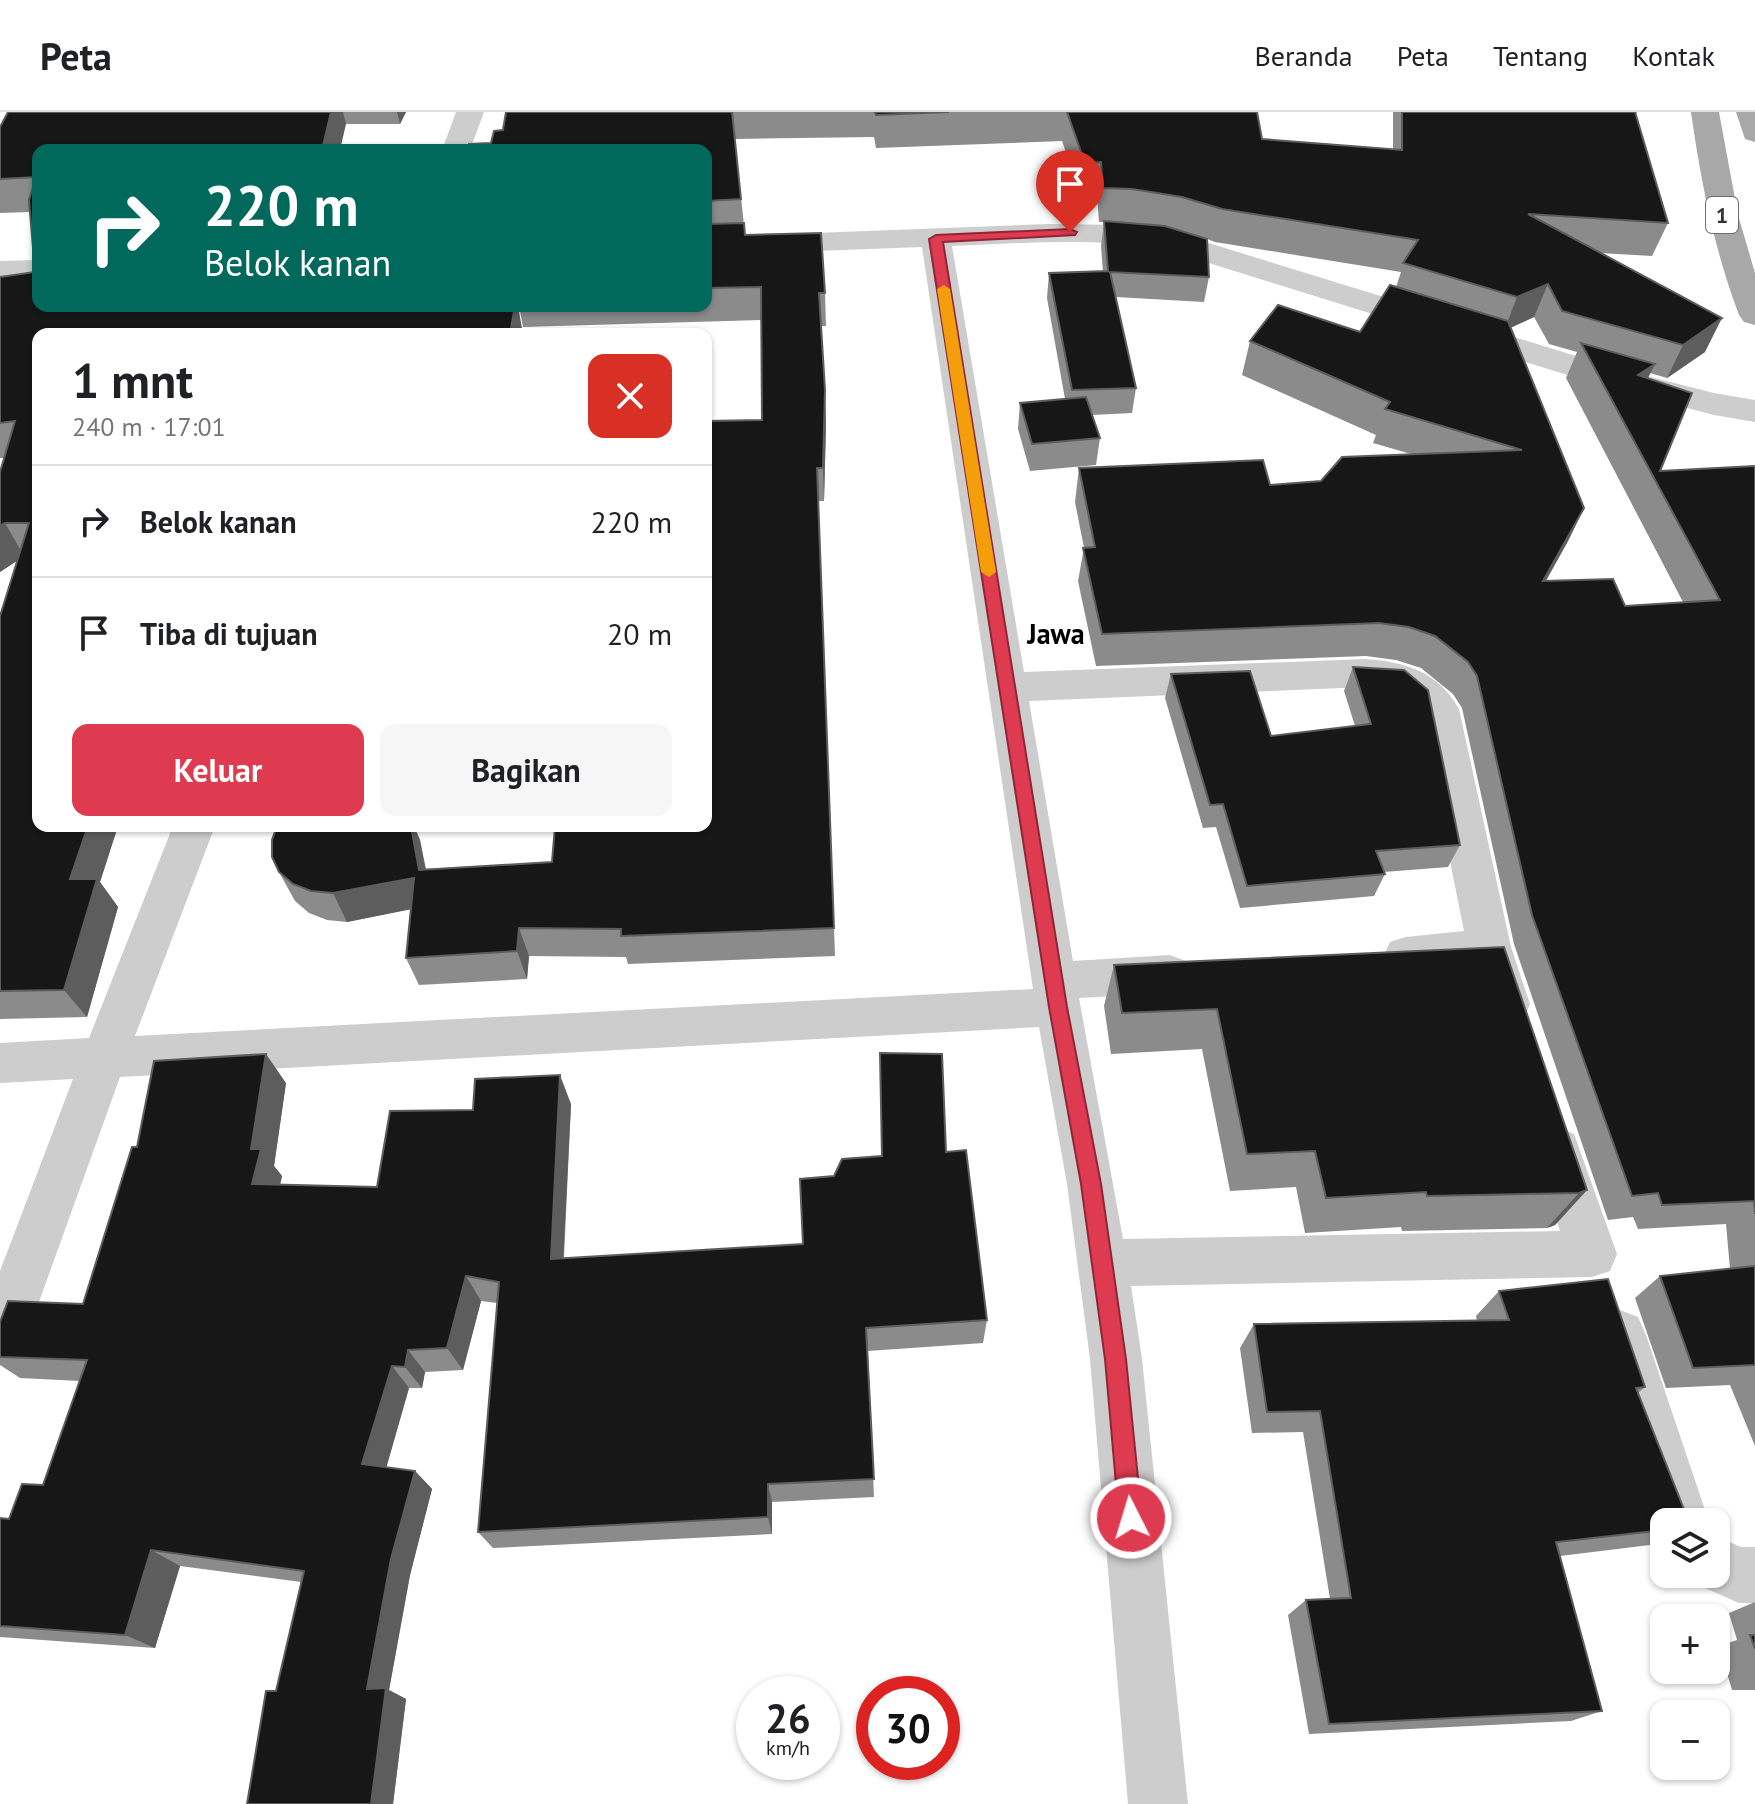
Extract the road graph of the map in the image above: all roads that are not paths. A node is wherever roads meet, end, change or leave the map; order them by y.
1 (470, 112) edge
2 (1705, 112) edge
3 (1750, 112) edge
4 (1755, 133) edge
5 (458, 144) edge
6 (936, 239) junction
7 (712, 246) edge
8 (32, 269) edge
9 (0, 270) edge
10 (1755, 315) edge
11 (1755, 411) edge
12 (1006, 687) junction
13 (192, 832) edge
14 (1489, 947) junction
15 (1363, 958) edge
16 (1207, 971) edge
17 (1057, 994) junction
18 (1523, 1049) edge
19 (104, 1057) junction
20 (0, 1063) edge
21 (1543, 1108) edge
22 (1592, 1254) junction
23 (1101, 1263) junction
24 (0, 1338) edge
25 (1677, 1508) edge
26 (1730, 1571) edge
27 (1755, 1575) edge
28 (1158, 1804) edge

1 - 5 street
2 - 10 main road, 1
3 - 4 main road
6 - 7 street
6 - 11 street
6 - 12 street
8 - 9 street
12 - 14 street
12 - 17 street
13 - 19 street
14 - 15 street
14 - 18 street
16 - 17 street
17 - 19 street
17 - 23 street
19 - 20 street
19 - 24 street
21 - 22 street
22 - 23 street
22 - 25 street
23 - 28 street
26 - 27 street

